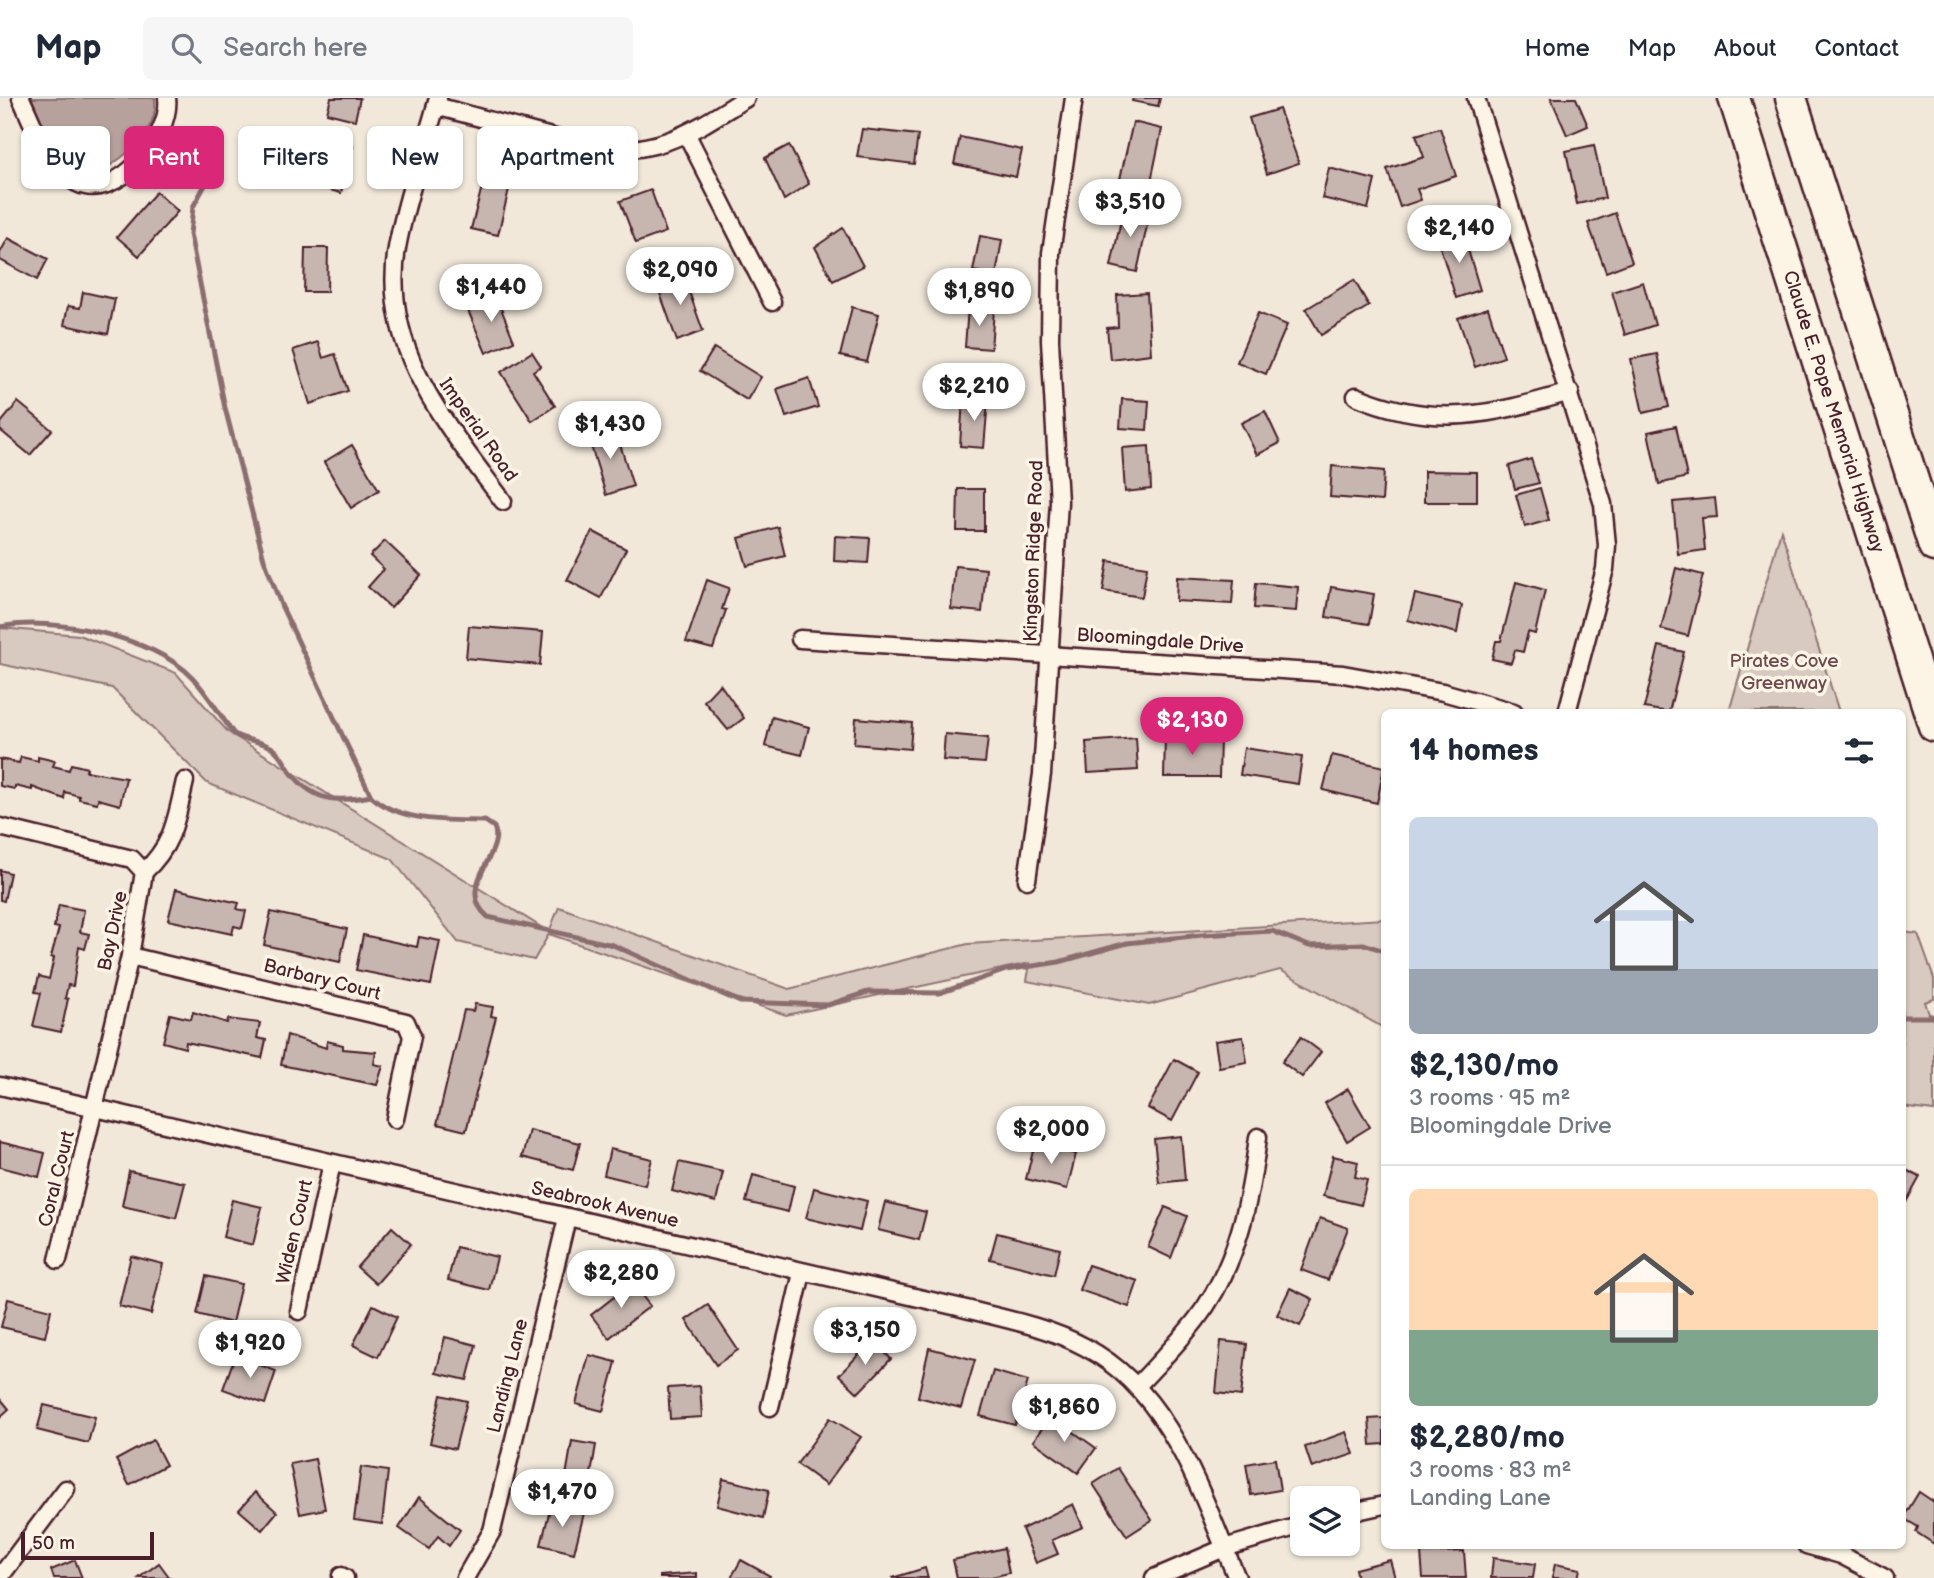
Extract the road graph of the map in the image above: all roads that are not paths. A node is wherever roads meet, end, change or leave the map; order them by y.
1 (21, 98) edge
2 (167, 98) edge
3 (746, 98) edge
4 (1074, 98) edge
5 (1476, 98) edge
6 (1734, 98) edge
7 (1791, 98) edge
8 (437, 102) edge
9 (687, 135) junction
10 (772, 302) dead end
11 (1570, 392) junction
12 (1356, 396) dead end
13 (503, 501) dead end
14 (1934, 547) edge
15 (800, 639) dead end
16 (1052, 655) junction
17 (1503, 709) edge
18 (1568, 709) edge
19 (1934, 726) edge
20 (185, 781) dead end
21 (0, 827) edge
22 (144, 872) junction
23 (1027, 880) dead end
24 (130, 956) junction
25 (0, 1086) edge
26 (96, 1107) junction
27 (395, 1119) dead end
28 (1258, 1138) dead end
29 (332, 1163) junction
30 (567, 1218) junction
31 (58, 1260) dead end
32 (802, 1273) junction
33 (299, 1311) dead end
34 (1139, 1385) junction
35 (770, 1407) dead end
36 (66, 1489) dead end
37 (1381, 1506) edge
38 (1360, 1510) edge
39 (1290, 1529) edge
40 (1224, 1548) junction
41 (1843, 1550) edge
42 (0, 1577) edge
43 (465, 1578) edge
44 (1154, 1578) edge
45 (1237, 1578) edge
46 (1885, 1578) edge

1 - 2 street
3 - 9 street
4 - 16 street, Kingston Ridge Road
5 - 11 street
6 - 19 highway, Claude E. Pope Memorial Highway
7 - 14 highway
8 - 9 street
8 - 13 street, Imperial Road
9 - 10 street
11 - 12 street
11 - 18 street
15 - 16 street, Bloomingdale Drive
16 - 17 street, Bloomingdale Drive
16 - 23 street, Kingston Ridge Road
20 - 22 street
21 - 22 street, Bay Drive
22 - 24 street, Bay Drive
24 - 26 street, Bay Drive
24 - 27 street, Barbary Court
25 - 26 street, Seabrook Avenue
26 - 29 street, Seabrook Avenue
26 - 31 street, Coral Court
28 - 34 street
29 - 30 street, Seabrook Avenue
29 - 33 street, Widen Court
30 - 32 street, Seabrook Avenue
30 - 43 street, Landing Lane
32 - 34 street, Seabrook Avenue
32 - 35 street
34 - 40 street, Seabrook Avenue
36 - 42 street
37 - 38 street
39 - 40 street
40 - 44 street
40 - 45 street, Seabrook Avenue
41 - 46 street

